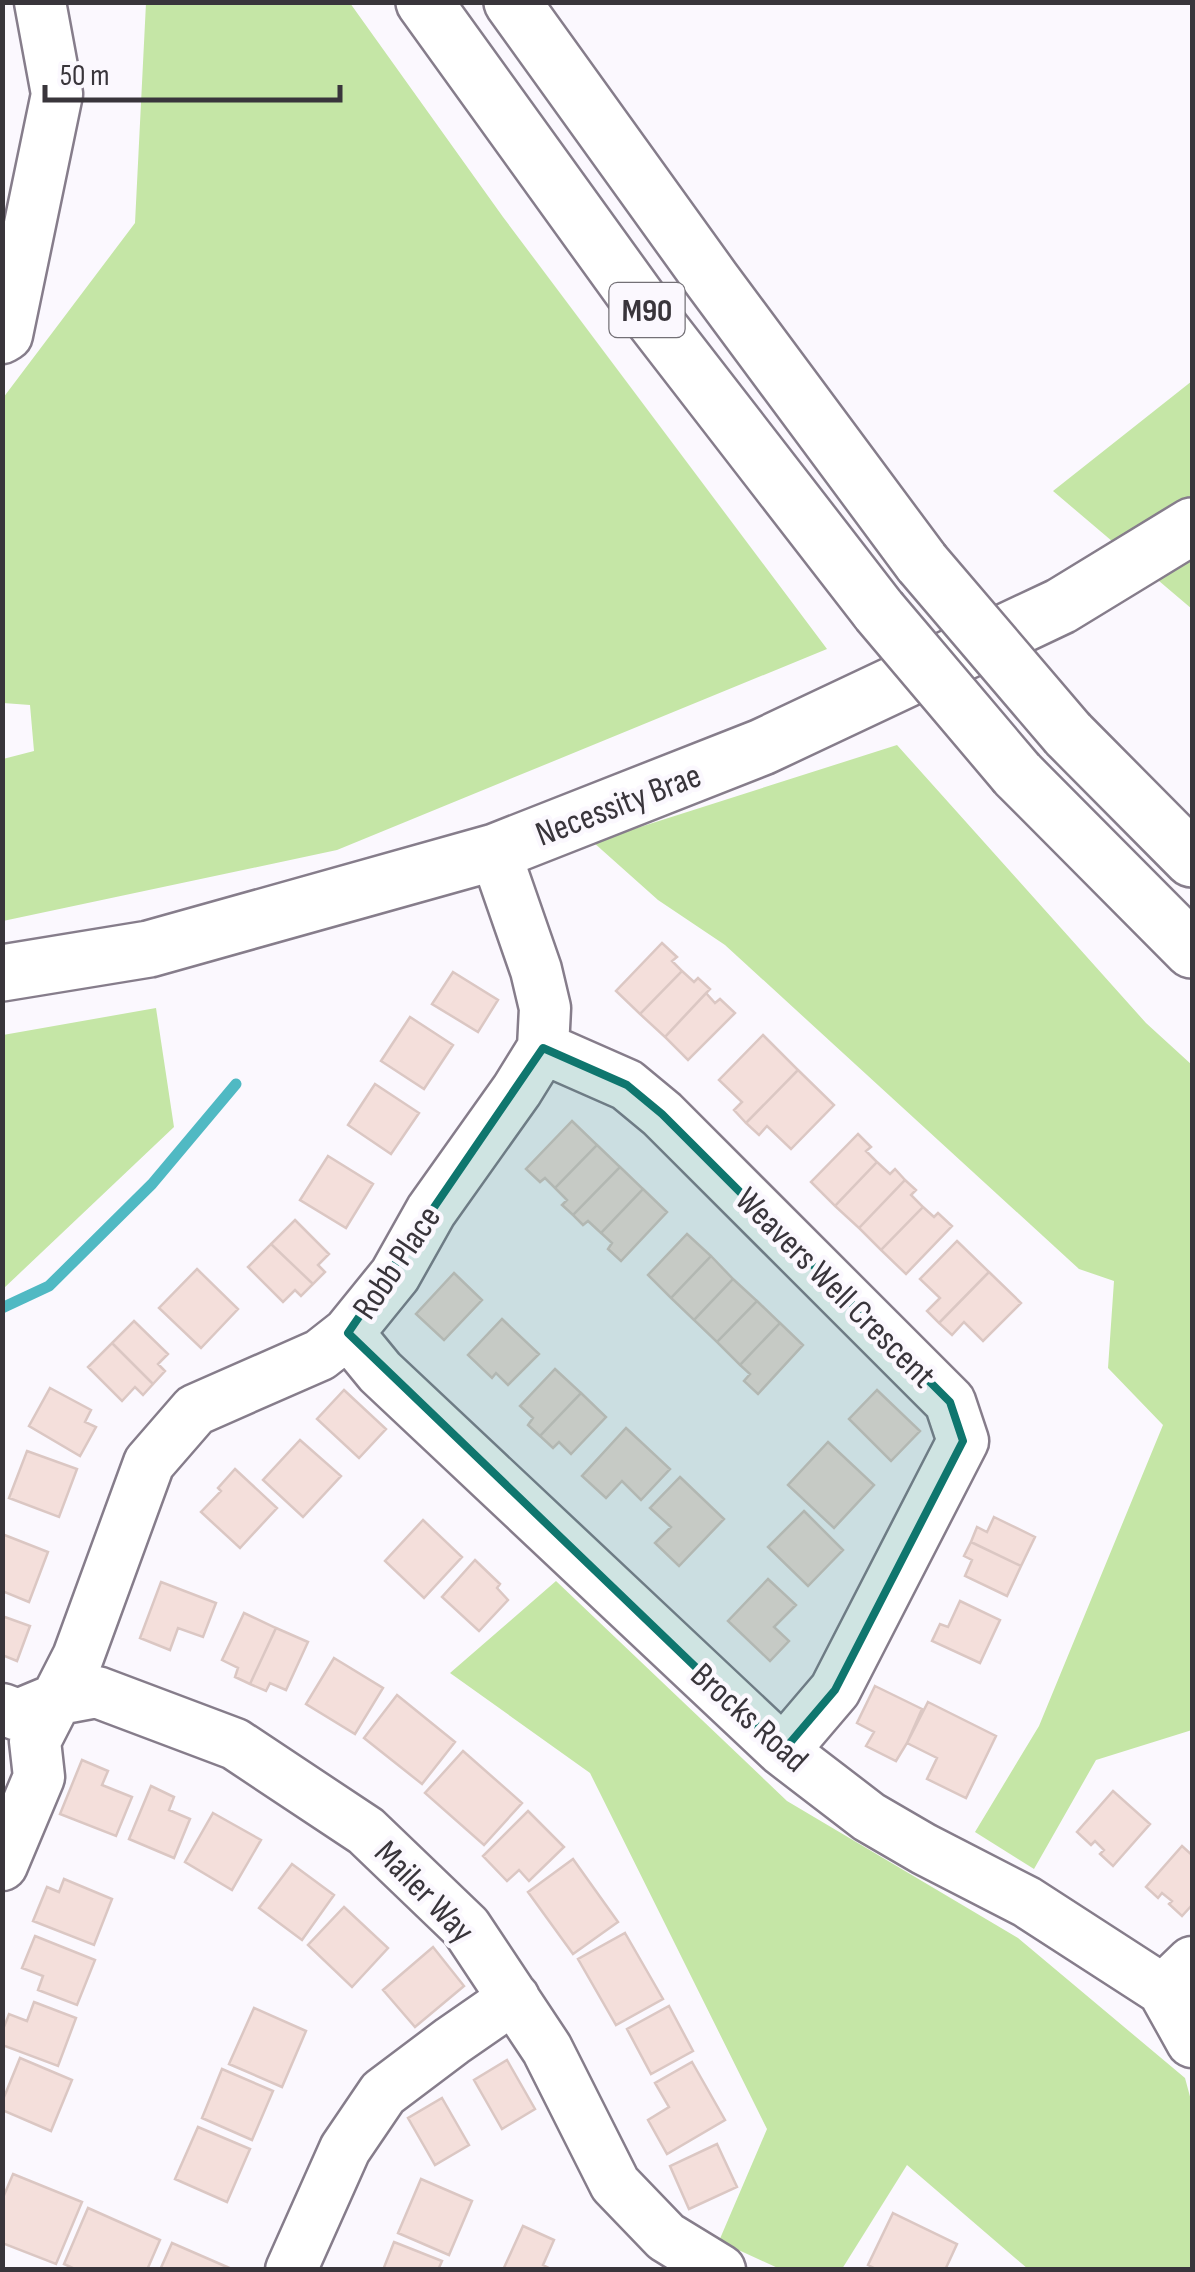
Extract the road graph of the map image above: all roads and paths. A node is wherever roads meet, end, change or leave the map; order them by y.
1 (40, 2) edge
2 (424, 2) edge
3 (512, 2) edge
4 (2, 338) edge
5 (1192, 526) edge
6 (495, 852) junction
7 (1192, 859) edge
8 (1192, 950) edge
9 (2, 973) edge
10 (543, 1048) junction
11 (348, 1333) junction
12 (54, 1700) junction
13 (2, 1709) edge
14 (784, 1750) junction
15 (2, 1865) edge
16 (1178, 1976) edge
17 (514, 1998) junction
18 (1192, 2042) edge
19 (291, 2270) edge
20 (720, 2270) edge

1 - 4 street
2 - 8 main road, M90, bridge
3 - 7 main road, M90, bridge
5 - 6 main road, Necessity Brae
6 - 9 main road, Necessity Brae
6 - 10 street
10 - 11 street, Robb Place
10 - 14 street, Weavers Well Crescent
11 - 12 street, Robb Place
11 - 14 street, Brocks Road
12 - 13 street, Mailer Way
12 - 15 street, Robb Place
12 - 17 street, Mailer Way
14 - 16 street, Brocks Road
16 - 18 street, Brocks Road
17 - 19 street
17 - 20 street, Mailer Way

